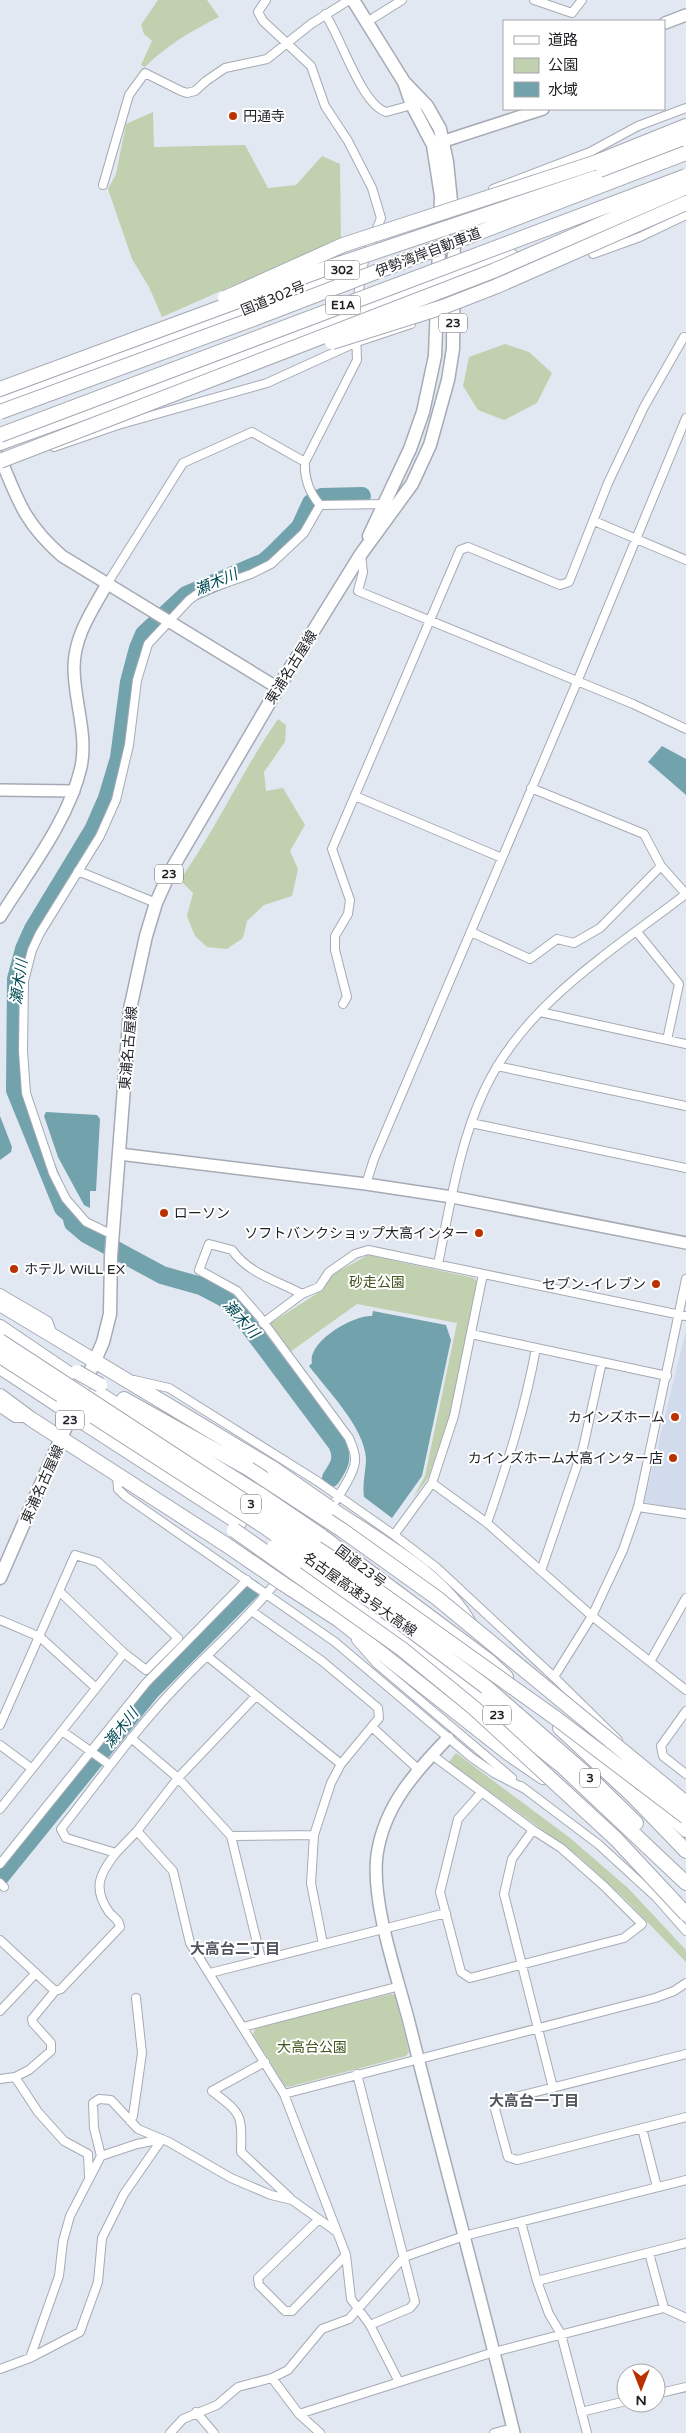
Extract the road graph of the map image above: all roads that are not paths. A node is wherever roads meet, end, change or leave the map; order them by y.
1 (266, 0) edge
2 (349, 0) edge
3 (353, 0) edge
4 (402, 0) edge
5 (534, 0) edge
6 (582, 0) edge
7 (325, 14) junction
8 (686, 15) edge
9 (367, 22) junction
10 (666, 22) edge
11 (287, 43) junction
12 (404, 82) junction
13 (412, 105) junction
14 (686, 108) edge
15 (540, 110) edge
16 (686, 126) edge
17 (686, 139) edge
18 (438, 143) junction
19 (686, 149) edge
20 (686, 153) edge
21 (686, 176) edge
22 (104, 185) dead end
23 (686, 187) edge
24 (686, 203) edge
25 (452, 205) junction
26 (686, 215) edge
27 (454, 230) junction
28 (439, 236) junction
29 (593, 254) dead end
30 (364, 261) junction
31 (454, 279) junction
32 (436, 286) junction
33 (355, 315) junction
34 (435, 316) junction
35 (684, 337) dead end
36 (136, 341) junction
37 (358, 342) junction
38 (184, 388) junction
39 (0, 390) edge
40 (0, 404) edge
41 (0, 412) edge
42 (686, 418) edge
43 (0, 434) edge
44 (0, 443) edge
45 (1, 461) edge
46 (305, 462) junction
47 (317, 501) junction
48 (383, 503) junction
49 (398, 506) junction
50 (594, 521) junction
51 (636, 539) junction
52 (361, 554) junction
53 (686, 560) edge
54 (107, 584) junction
55 (166, 619) junction
56 (430, 620) junction
57 (577, 682) junction
58 (278, 688) junction
59 (686, 728) edge
60 (531, 788) junction
61 (0, 790) edge
62 (74, 791) junction
63 (355, 796) junction
64 (502, 858) junction
65 (661, 866) junction
66 (78, 871) junction
67 (686, 894) edge
68 (156, 903) junction
69 (0, 917) edge
70 (471, 932) junction
71 (637, 932) junction
72 (343, 1004) dead end
73 (540, 1012) junction
74 (667, 1040) junction
75 (686, 1044) edge
76 (497, 1066) junction
77 (686, 1106) edge
78 (471, 1123) junction
79 (119, 1154) junction
80 (686, 1168) edge
81 (366, 1184) junction
82 (452, 1197) junction
83 (113, 1238) junction
84 (686, 1243) edge
85 (438, 1264) junction
86 (483, 1274) junction
87 (686, 1279) edge
88 (0, 1293) edge
89 (302, 1294) junction
90 (0, 1304) edge
91 (682, 1316) edge
92 (263, 1323) junction
93 (471, 1334) junction
94 (4, 1335) edge
95 (54, 1336) junction
96 (536, 1348) junction
97 (0, 1356) edge
98 (602, 1362) junction
99 (94, 1363) junction
100 (0, 1367) edge
101 (667, 1376) junction
102 (123, 1378) junction
103 (98, 1388) junction
104 (0, 1396) edge
105 (0, 1408) edge
106 (31, 1419) junction
107 (63, 1437) junction
108 (117, 1473) junction
109 (432, 1483) junction
110 (339, 1495) junction
111 (638, 1507) junction
112 (686, 1514) edge
113 (487, 1523) junction
114 (237, 1527) junction
115 (394, 1535) junction
116 (541, 1571) junction
117 (0, 1578) edge
118 (247, 1580) junction
119 (60, 1592) junction
120 (268, 1595) junction
121 (686, 1598) edge
122 (252, 1612) junction
123 (592, 1616) junction
124 (0, 1620) edge
125 (339, 1620) junction
126 (40, 1637) junction
127 (124, 1654) junction
128 (207, 1656) junction
129 (650, 1660) junction
130 (489, 1661) junction
131 (554, 1677) junction
132 (96, 1688) junction
133 (686, 1690) edge
134 (256, 1696) junction
135 (686, 1711) edge
136 (0, 1725) edge
137 (372, 1727) junction
138 (62, 1731) junction
139 (130, 1738) junction
140 (448, 1738) junction
141 (0, 1744) edge
142 (90, 1753) junction
143 (432, 1755) junction
144 (108, 1764) junction
145 (340, 1764) junction
146 (31, 1768) junction
147 (418, 1770) junction
148 (686, 1774) edge
149 (178, 1778) junction
150 (523, 1788) junction
151 (481, 1793) junction
152 (633, 1796) junction
153 (686, 1803) edge
154 (0, 1809) edge
155 (686, 1816) edge
156 (533, 1830) junction
157 (686, 1830) edge
158 (137, 1831) junction
159 (314, 1835) junction
160 (230, 1836) junction
161 (686, 1851) edge
162 (116, 1853) junction
163 (0, 1864) edge
164 (686, 1876) edge
165 (686, 1883) edge
166 (446, 1913) junction
167 (686, 1914) edge
168 (385, 1928) junction
169 (686, 1931) edge
170 (0, 1940) edge
171 (323, 1944) junction
172 (261, 1959) junction
173 (523, 1965) junction
174 (36, 1973) junction
175 (210, 1973) junction
176 (686, 1982) edge
177 (400, 1986) junction
178 (55, 1991) junction
179 (136, 1998) dead end
180 (0, 2011) edge
181 (243, 2027) junction
182 (538, 2028) junction
183 (686, 2054) edge
184 (418, 2058) junction
185 (265, 2062) junction
186 (357, 2074) junction
187 (16, 2077) junction
188 (0, 2079) edge
189 (553, 2088) junction
190 (284, 2094) junction
191 (686, 2117) edge
192 (130, 2121) junction
193 (642, 2128) junction
194 (162, 2139) junction
195 (102, 2156) junction
196 (89, 2178) junction
197 (686, 2180) edge
198 (657, 2187) junction
199 (292, 2200) junction
200 (318, 2220) junction
201 (520, 2222) junction
202 (337, 2232) junction
203 (464, 2236) junction
204 (686, 2243) edge
205 (649, 2253) junction
206 (346, 2255) junction
207 (404, 2257) junction
208 (537, 2281) junction
209 (664, 2308) junction
210 (358, 2310) junction
211 (686, 2318) edge
212 (370, 2325) junction
213 (561, 2334) junction
214 (494, 2352) junction
215 (30, 2358) junction
216 (0, 2370) edge
217 (272, 2378) junction
218 (399, 2382) junction
219 (686, 2386) edge
220 (666, 2391) edge
221 (616, 2403) edge
222 (196, 2412) junction
223 (581, 2412) junction
224 (299, 2414) junction
225 (514, 2431) edge
226 (170, 2433) edge
227 (214, 2433) edge
228 (320, 2433) edge
229 (494, 2433) edge
230 (587, 2433) edge

1 - 11 street
2 - 7 street
3 - 9 main road, 東浦名古屋線 / 23
4 - 9 street
5 - 6 street
7 - 11 street
7 - 13 street
8 - 10 street
9 - 12 main road, 東浦名古屋線 / 23
11 - 22 street
11 - 30 street
12 - 13 main road, 東浦名古屋線 / 23
12 - 18 main road, 東浦名古屋線 / 23
13 - 18 main road, 東浦名古屋線 / 23
14 - 25 street
15 - 18 street
16 - 36 highway, bridge
17 - 27 highway, 国道302号 / 302
18 - 25 main road, 東浦名古屋線 / 23
18 - 28 main road, 東浦名古屋線 / 23
19 - 36 highway, bridge
20 - 41 highway, 伊勢湾岸自動車道 / E1A, bridge
21 - 43 highway, 伊勢湾岸自動車道 / E1A, bridge
23 - 31 highway
23 - 38 highway, bridge
24 - 38 highway, bridge
25 - 27 main road, 東浦名古屋線 / 23
26 - 29 street
27 - 28 highway, 国道302号 / 302
27 - 31 main road, 東浦名古屋線 / 23
28 - 30 highway, 国道302号 / 302
28 - 32 main road, 東浦名古屋線 / 23
30 - 33 street
30 - 40 highway, 国道302号 / 302
31 - 32 highway
31 - 49 main road, 東浦名古屋線 / 23
32 - 33 highway
32 - 34 main road, 東浦名古屋線 / 23
33 - 37 street
33 - 44 highway
34 - 37 street
34 - 48 main road, 東浦名古屋線 / 23
35 - 50 street
36 - 39 highway, bridge
37 - 45 street
37 - 46 street
38 - 45 highway, bridge
42 - 51 street
45 - 54 street
46 - 47 street
46 - 54 street
47 - 48 street
47 - 55 street
48 - 49 street
48 - 52 main road, 東浦名古屋線 / 23
49 - 52 main road, 東浦名古屋線 / 23
50 - 51 street
50 - 56 street
51 - 53 street
51 - 57 street
52 - 56 street
52 - 58 main road, 東浦名古屋線 / 23
54 - 55 street
54 - 62 street
55 - 58 street
55 - 66 street
56 - 57 street
56 - 63 street
57 - 59 street
57 - 60 street
58 - 68 main road, 東浦名古屋線 / 23
60 - 64 street
60 - 65 street
61 - 62 street
62 - 69 street
63 - 64 street
63 - 72 street
64 - 70 street
65 - 67 street
65 - 70 street
66 - 68 street
66 - 83 street
67 - 71 street
68 - 79 main road, 東浦名古屋線 / 23
70 - 81 street
71 - 73 street
71 - 74 street
73 - 74 street
73 - 76 street
74 - 75 street
76 - 77 street
76 - 78 street
78 - 80 street
78 - 82 street
79 - 81 street
79 - 83 main road, 東浦名古屋線 / 23
81 - 82 street
82 - 84 street
82 - 85 street
83 - 99 main road, 東浦名古屋線 / 23
85 - 86 street
85 - 89 street
86 - 91 street
86 - 93 street
87 - 91 street
88 - 95 street
89 - 92 street
89 - 92 street
90 - 95 highway
91 - 101 street
92 - 110 street
93 - 96 street
93 - 109 street
94 - 103 highway, 国道23号 / 23
94 - 155 highway, 名古屋高速3号大高線 / 3, bridge
95 - 99 highway
96 - 98 street
96 - 113 street
97 - 164 highway, 名古屋高速3号大高線 / 3, bridge
98 - 101 street
98 - 116 street
99 - 102 highway
99 - 107 main road, 東浦名古屋線 / 23
100 - 114 highway, 23, bridge
101 - 111 street
102 - 110 street
102 - 130 highway, bridge
103 - 130 highway, 国道23号 / 23, bridge
103 - 153 highway, bridge
104 - 106 highway
105 - 106 street
106 - 107 highway
107 - 108 highway
107 - 117 main road, 東浦名古屋線 / 23
108 - 118 street
108 - 125 highway, bridge
109 - 113 street
109 - 115 street
110 - 115 street
110 - 120 street
111 - 112 street
111 - 123 street
113 - 116 street
114 - 165 highway, 23, bridge
114 - 167 highway, bridge
115 - 131 street
116 - 123 street
118 - 120 street
118 - 142 street
119 - 126 street
119 - 127 street
119 - 127 street
120 - 122 street
120 - 140 street
121 - 129 street
122 - 128 street
122 - 137 street
123 - 129 street
123 - 131 street
124 - 126 street
125 - 150 street
125 - 165 highway
126 - 132 street
126 - 136 street
127 - 132 street
128 - 134 street
128 - 139 street
129 - 133 street
130 - 152 highway, 国道23号 / 23
131 - 155 street
132 - 138 street
134 - 145 street
134 - 149 street
135 - 148 street
137 - 145 street
137 - 147 street
138 - 142 street
138 - 146 street
139 - 144 street
139 - 149 street
140 - 143 street
140 - 150 street
141 - 146 street
142 - 144 street
142 - 163 street
143 - 147 street
143 - 151 street
144 - 162 street
145 - 159 street
146 - 154 street
147 - 168 street
149 - 158 street
149 - 160 street
150 - 169 street
151 - 156 street
151 - 166 street
152 - 157 highway
152 - 161 highway, 国道23号 / 23
156 - 173 street
156 - 173 street
158 - 162 street
158 - 175 street
159 - 160 street
159 - 171 street
160 - 172 street
162 - 178 street
166 - 168 street
166 - 173 street
168 - 171 street
168 - 177 street
170 - 174 street
171 - 172 street
172 - 175 street
173 - 182 street
174 - 178 street
174 - 180 street
175 - 181 street
176 - 182 street
177 - 181 street
177 - 184 street
178 - 187 street
179 - 192 street
181 - 185 street
182 - 184 street
182 - 189 street
183 - 189 street
184 - 186 street
184 - 203 street
185 - 190 street
185 - 199 street
186 - 190 street
186 - 207 street
187 - 188 street
187 - 196 street
189 - 193 street
190 - 202 street
191 - 193 street
192 - 194 street
192 - 195 street
193 - 198 street
194 - 195 street
194 - 199 street
194 - 215 street
195 - 196 street
196 - 215 street
197 - 198 street
198 - 201 street
199 - 200 street
200 - 202 street
200 - 206 street
201 - 203 street
201 - 208 street
202 - 206 street
203 - 207 street
203 - 214 street
204 - 205 street
205 - 208 street
205 - 209 street
206 - 210 street
207 - 210 street
207 - 212 street
208 - 213 street
209 - 211 street
209 - 213 street
210 - 212 street
210 - 217 street
212 - 218 street
213 - 214 street
213 - 223 street
214 - 218 street
214 - 225 street
215 - 216 street
217 - 222 street
217 - 224 street
218 - 224 street
219 - 220 street
221 - 223 street
222 - 226 street
222 - 227 street
223 - 230 street
224 - 228 street
225 - 229 street

